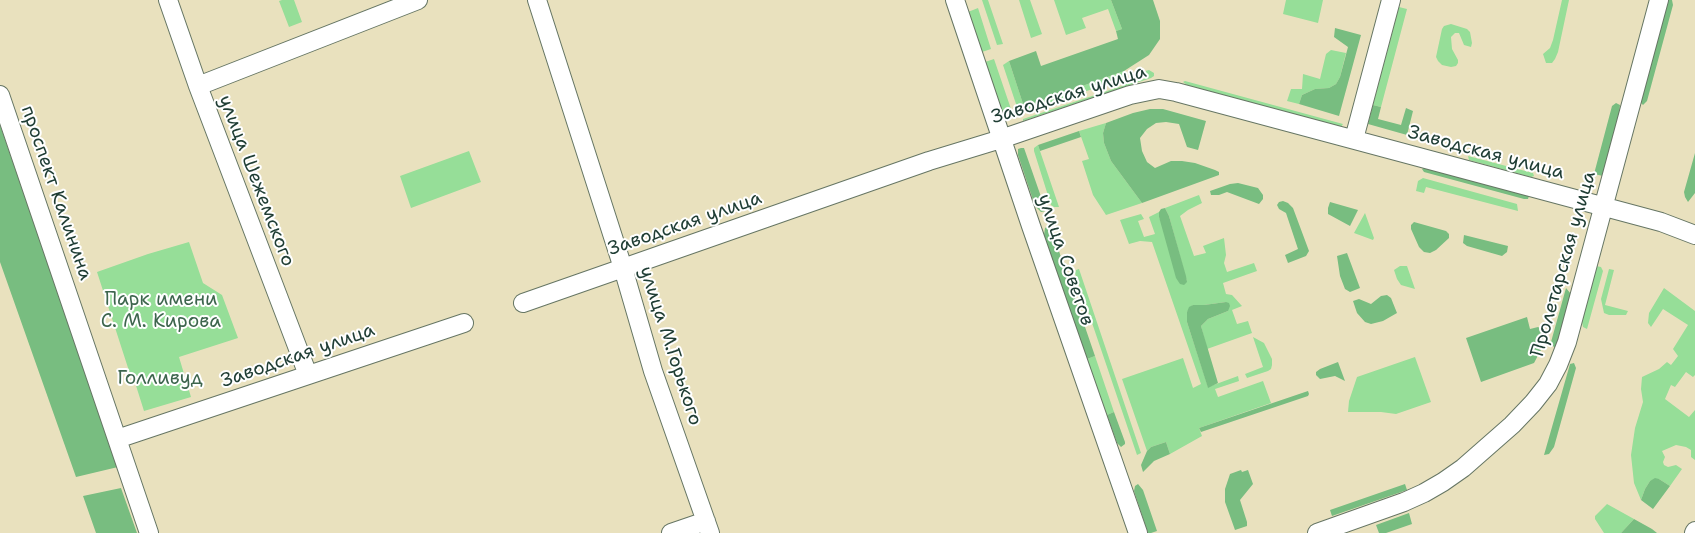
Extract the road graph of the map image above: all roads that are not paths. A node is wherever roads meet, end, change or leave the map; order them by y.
1 (168, 0) edge
2 (418, 0) edge
3 (538, 0) edge
4 (955, 0) edge
5 (1391, 0) edge
6 (1659, 0) edge
7 (198, 86) junction
8 (0, 95) edge
9 (1001, 139) junction
10 (1354, 139) junction
11 (1604, 207) junction
12 (1695, 235) edge
13 (623, 268) junction
14 (523, 303) dead end
15 (464, 322) dead end
16 (308, 375) junction
17 (117, 439) junction
18 (708, 527) edge
19 (150, 533) edge
20 (671, 533) edge
21 (1138, 533) edge
22 (1317, 533) edge

1 - 7 street, улица Шежемского
2 - 7 street
3 - 13 street, улица М.Горького
4 - 9 street, улица Советов
5 - 10 street
6 - 11 street, Пролетарская улица
7 - 16 street, улица Шежемского
8 - 17 street, проспект Калинина
9 - 10 street, Заводская улица
9 - 13 street, Заводская улица
9 - 21 street, улица Советов
10 - 11 street, Заводская улица
11 - 12 street, Заводская улица
11 - 22 street, Пролетарская улица
13 - 14 street, Заводская улица
13 - 18 street, улица М.Горького
15 - 16 street, Заводская улица
16 - 17 street, Заводская улица
17 - 19 street, проспект Калинина
18 - 20 street

